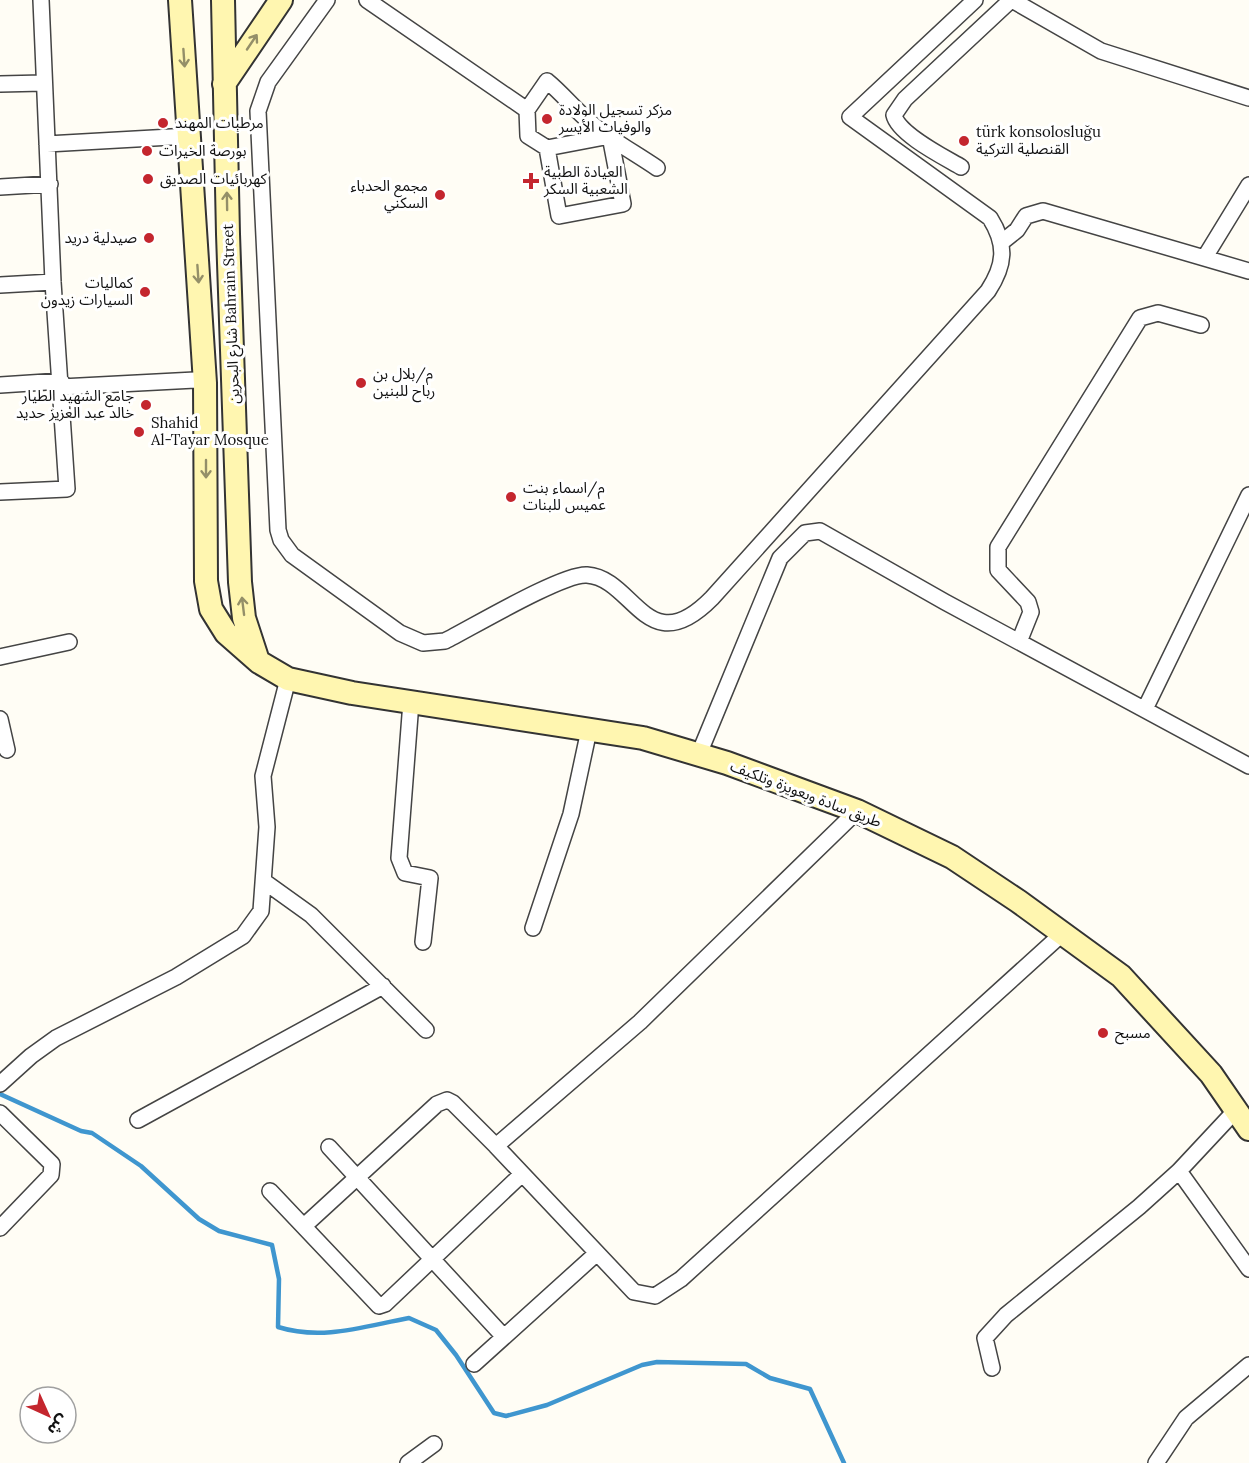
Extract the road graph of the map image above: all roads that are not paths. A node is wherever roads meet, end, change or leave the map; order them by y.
1 (41, 0) edge
2 (180, 0) edge
3 (223, 0) edge
4 (281, 0) edge
5 (327, 0) edge
6 (367, 0) edge
7 (975, 0) edge
8 (1011, 0) edge
9 (43, 83) junction
10 (0, 84) edge
11 (224, 84) junction
12 (1249, 98) edge
13 (527, 110) junction
14 (189, 136) junction
15 (610, 136) junction
16 (47, 144) junction
17 (547, 148) junction
18 (657, 168) dead end
19 (961, 168) dead end
20 (50, 184) junction
21 (1249, 185) edge
22 (0, 187) edge
23 (228, 234) junction
24 (195, 237) junction
25 (1002, 242) junction
26 (1205, 257) junction
27 (1249, 271) edge
28 (53, 282) junction
29 (0, 285) edge
30 (1201, 325) dead end
31 (205, 383) junction
32 (0, 384) edge
33 (61, 384) junction
34 (0, 492) edge
35 (1249, 495) edge
36 (206, 543) junction
37 (240, 548) junction
38 (69, 642) dead end
39 (1019, 642) junction
40 (0, 657) edge
41 (259, 662) junction
42 (288, 680) junction
43 (411, 702) junction
44 (1145, 709) junction
45 (0, 719) edge
46 (589, 730) junction
47 (8, 750) dead end
48 (699, 754) junction
49 (1249, 766) edge
50 (857, 811) junction
51 (265, 882) junction
52 (533, 928) dead end
53 (1063, 933) junction
54 (423, 942) dead end
55 (383, 986) junction
56 (426, 1030) dead end
57 (0, 1084) edge
58 (1236, 1110) junction
59 (0, 1113) edge
60 (138, 1120) dead end
61 (1249, 1129) edge
62 (496, 1146) junction
63 (329, 1147) dead end
64 (1179, 1171) junction
65 (522, 1174) junction
66 (356, 1178) junction
67 (270, 1191) dead end
68 (304, 1227) junction
69 (0, 1228) edge
70 (597, 1253) junction
71 (431, 1259) junction
72 (1249, 1269) edge
73 (504, 1337) junction
74 (474, 1364) dead end
75 (1249, 1365) edge
76 (992, 1368) dead end
77 (434, 1444) dead end
78 (408, 1463) edge
79 (1156, 1463) edge

1 - 9 street
2 -> 14 main road, شارع البحرين Bahrain Street
3 - 11 main road, شارع البحرين Bahrain Street
11 -> 4 main road
5 - 25 street
6 - 13 street
7 - 25 street
8 - 12 street
8 - 19 street
9 - 10 street
9 - 16 street
23 -> 11 main road, شارع البحرين Bahrain Street
13 - 15 street
13 - 17 street
14 - 16 street
14 - 24 main road, شارع البحرين Bahrain Street
15 - 17 street
15 - 17 street
15 - 18 street
16 - 20 street
20 - 22 street
20 - 28 street
21 - 26 street
23 - 24 main road
23 - 37 main road, شارع البحرين Bahrain Street
24 -> 31 main road, شارع البحرين Bahrain Street
25 - 26 street
26 - 27 street
28 - 29 street
28 - 33 street
30 - 39 street
31 - 33 street
31 -> 36 main road, شارع البحرين Bahrain Street
32 - 33 street
33 - 34 street
35 - 44 street
36 - 37 main road
36 - 41 main road, شارع البحرين Bahrain Street
41 -> 37 main road, شارع البحرين Bahrain Street
38 - 40 street
39 - 44 street
39 - 48 street
41 - 42 main road, طريق سادة وبعويزة وتلكيف
42 - 43 main road, طريق سادة وبعويزة وتلكيف
42 - 51 street
43 - 46 main road, طريق سادة وبعويزة وتلكيف
43 - 54 street
44 - 49 street
45 - 47 street
46 - 48 main road, طريق سادة وبعويزة وتلكيف
46 - 52 street
48 - 50 main road, طريق سادة وبعويزة وتلكيف
50 - 53 main road, طريق سادة وبعويزة وتلكيف
50 - 62 street
51 - 55 street
51 - 57 street
53 - 58 main road, طريق سادة وبعويزة وتلكيف
53 - 70 street
55 - 56 street
55 - 60 street
58 - 61 main road, طريق سادة وبعويزة وتلكيف
58 - 64 street
59 - 69 street
62 - 65 street
62 - 66 street
63 - 66 street
64 - 72 street
64 - 76 street
65 - 70 street
65 - 71 street
66 - 68 street
66 - 71 street
67 - 68 street
68 - 71 street
70 - 73 street
71 - 73 street
73 - 74 street
75 - 79 street
77 - 78 street

